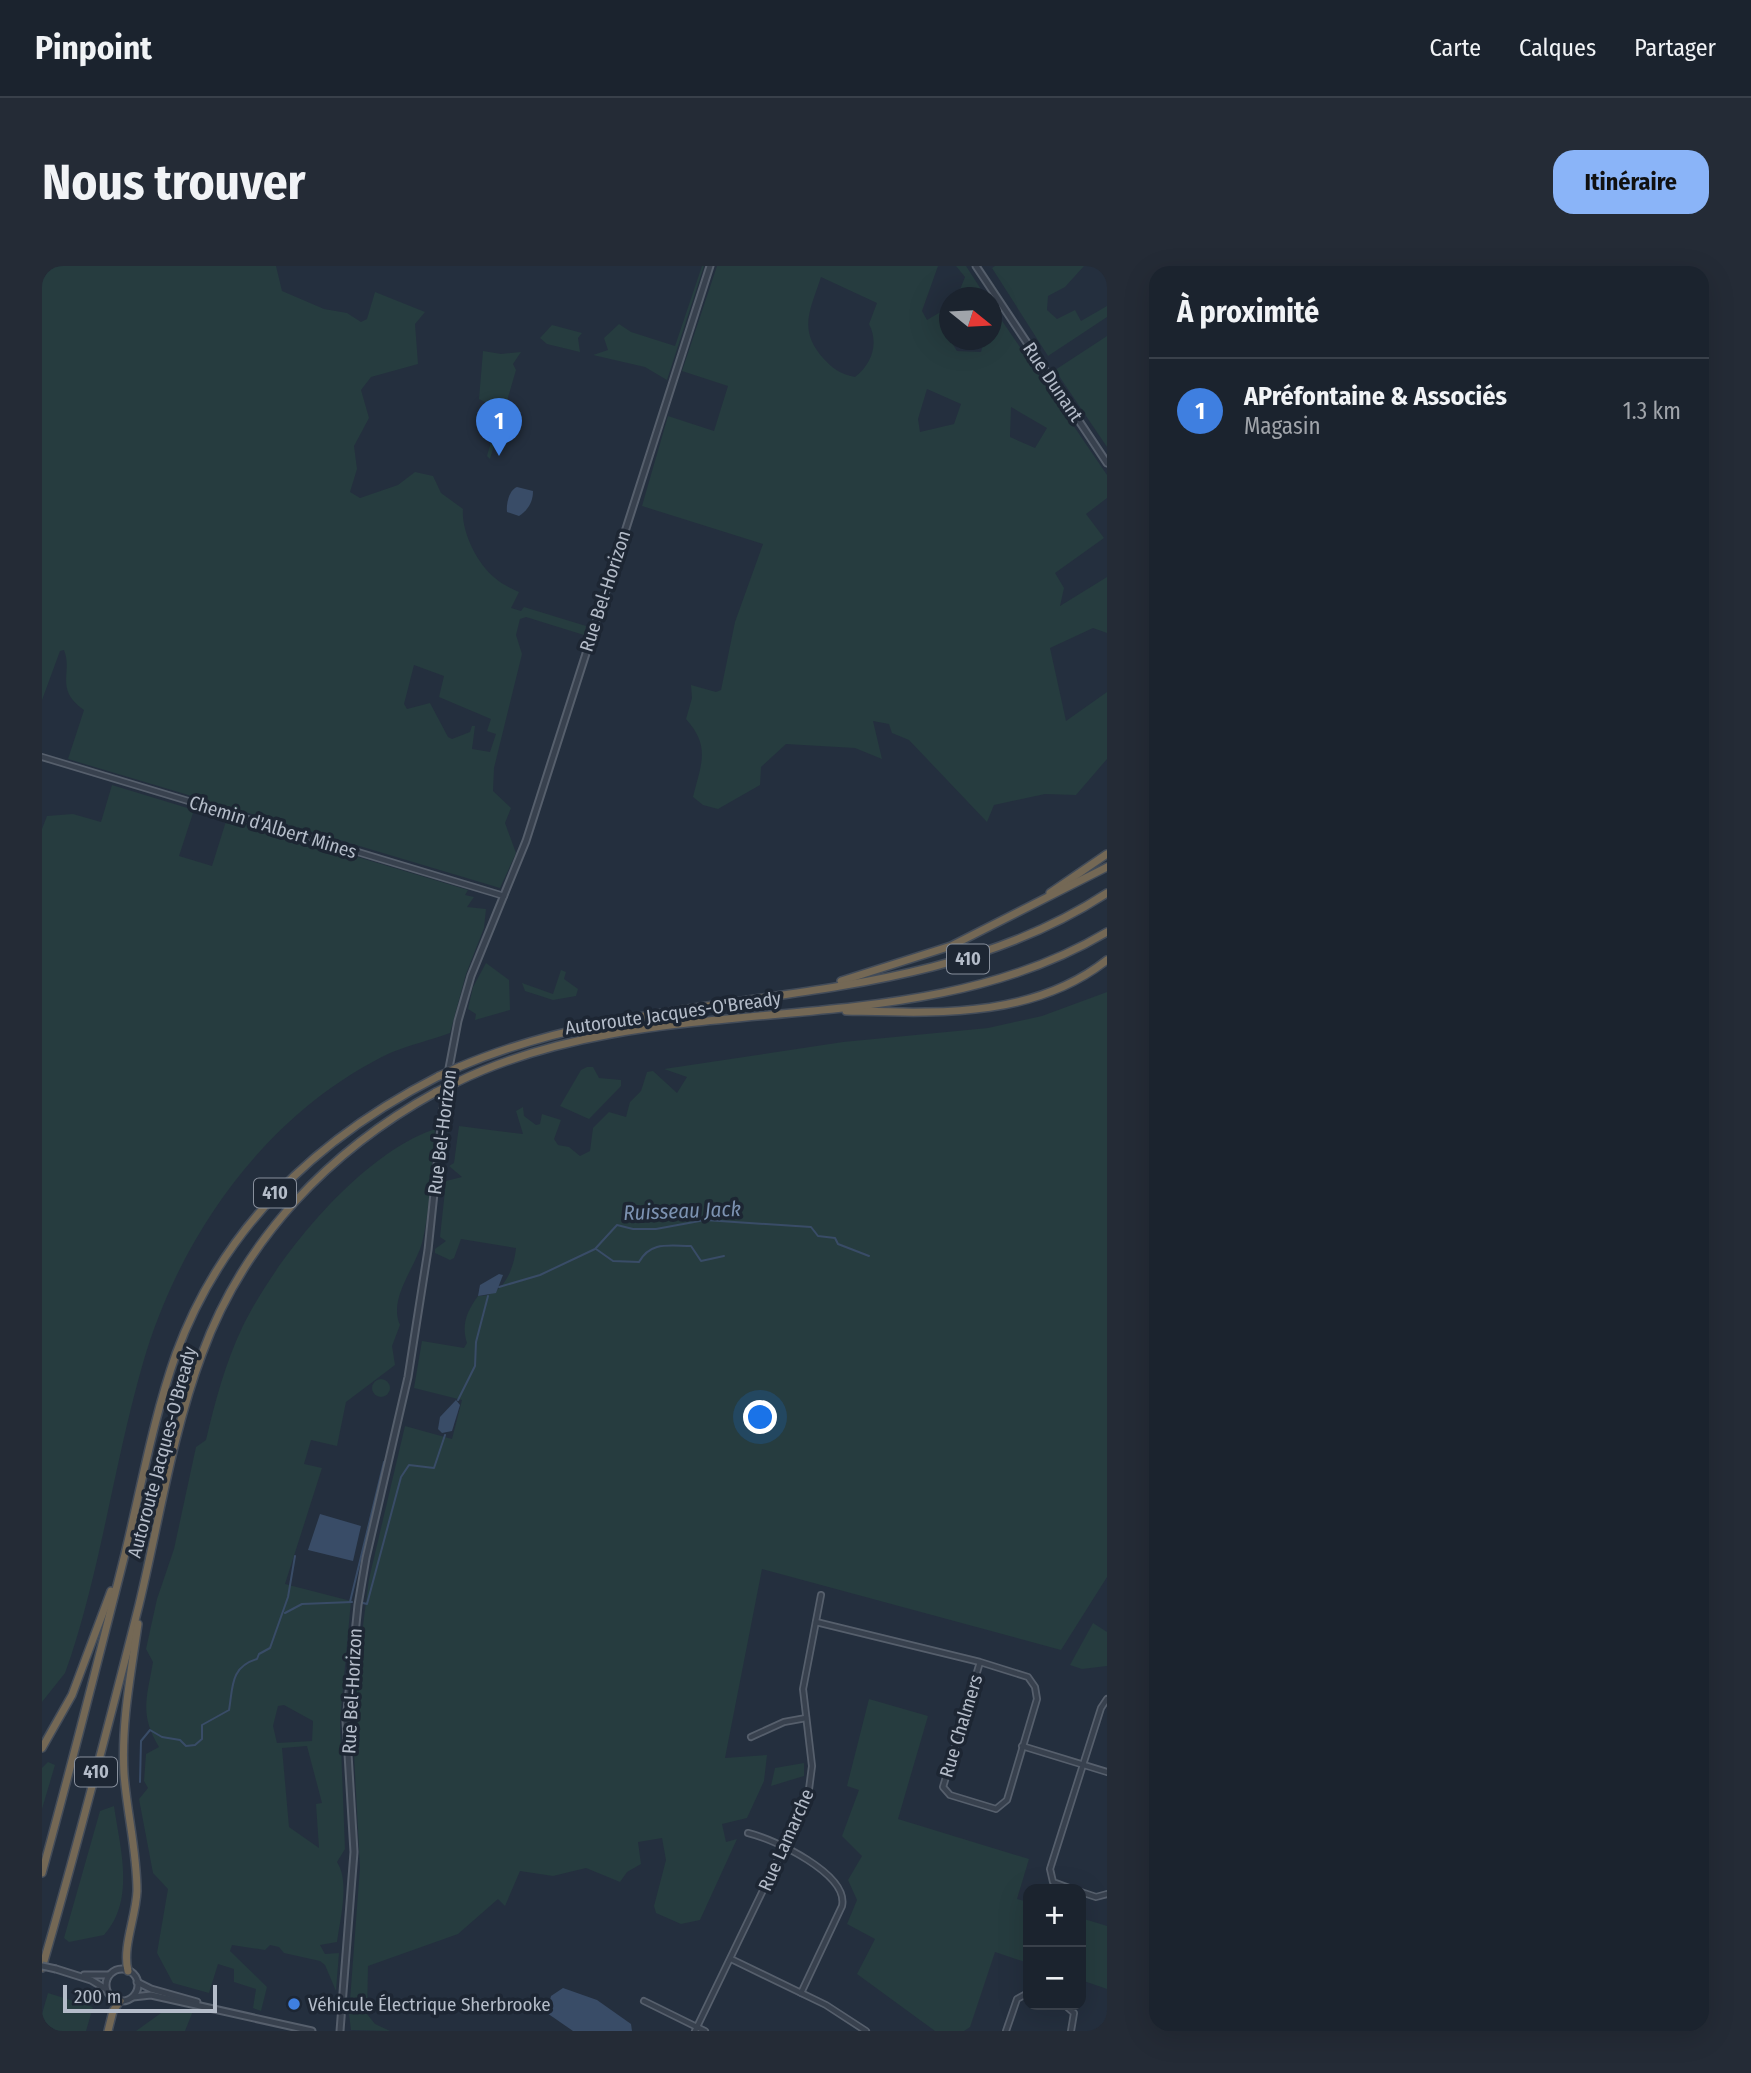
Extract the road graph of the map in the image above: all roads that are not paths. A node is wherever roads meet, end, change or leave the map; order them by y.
1 (710, 266) edge
2 (976, 266) edge
3 (1107, 463) edge
4 (42, 757) edge
5 (1107, 854) edge
6 (1107, 867) edge
7 (1107, 893) edge
8 (505, 896) junction
9 (1009, 918) junction
10 (1107, 932) edge
11 (1107, 960) edge
12 (817, 989) junction
13 (817, 1010) junction
14 (125, 1551) junction
15 (146, 1575) junction
16 (821, 1595) dead end
17 (816, 1622) junction
18 (980, 1662) junction
19 (1107, 1699) edge
20 (806, 1718) junction
21 (751, 1737) dead end
22 (1022, 1746) junction
23 (42, 1748) edge
24 (1083, 1764) junction
25 (1107, 1772) edge
26 (748, 1833) dead end
27 (785, 1847) junction
28 (42, 1873) edge
29 (1059, 1884) edge
30 (1086, 1894) edge
31 (1107, 1894) edge
32 (730, 1959) junction
33 (42, 1967) edge
34 (128, 1971) junction
35 (71, 1973) junction
36 (109, 1975) junction
37 (137, 1982) junction
38 (106, 1989) junction
39 (801, 1993) junction
40 (1023, 1996) edge
41 (133, 1997) junction
42 (120, 2001) junction
43 (644, 2001) dead end
44 (1071, 2010) edge
45 (234, 2012) junction
46 (696, 2029) edge
47 (108, 2031) edge
48 (312, 2031) edge
49 (341, 2031) edge
50 (705, 2031) edge
51 (866, 2031) edge
52 (1006, 2031) edge
53 (1071, 2031) edge

1 - 8 street, Rue Bel-Horizon
2 - 3 street, Rue Dunant
4 - 8 street, Chemin d'Albert Mines
5 - 9 highway
6 - 9 highway
7 - 12 highway, Autoroute Jacques-O'Bready / 410
8 - 49 street, Rue Bel-Horizon
9 - 12 highway
10 - 13 highway, Autoroute Jacques-O'Bready / 410
11 - 13 highway
12 - 14 highway, Autoroute Jacques-O'Bready / 410, bridge
13 - 15 highway, Autoroute Jacques-O'Bready / 410, bridge
14 - 23 highway
14 - 28 highway, Autoroute Jacques-O'Bready / 410
15 - 33 highway, Autoroute Jacques-O'Bready / 410
15 - 34 highway
16 - 17 street, Rue Lamarche
17 - 18 street, Rue Chalmers
17 - 20 street, Rue Lamarche
18 - 22 street, Rue Chalmers
18 - 22 street, Rue Chalmers
19 - 24 street
20 - 21 street
20 - 27 street, Rue Lamarche
22 - 24 street
24 - 25 street
24 - 29 street
26 - 27 street
27 - 32 street, Rue Lamarche
27 - 39 street
30 - 31 street
32 - 39 street
32 - 46 street, Rue Lamarche
33 - 35 street, bridge
34 - 36 street
34 - 37 street
35 - 36 street
35 - 38 street
36 - 38 street
37 - 41 street
37 - 45 street
38 - 42 street
39 - 51 street
40 - 52 street
41 - 42 street
41 - 45 street
42 - 47 highway
43 - 46 street
44 - 53 street
45 - 48 street
46 - 50 street

